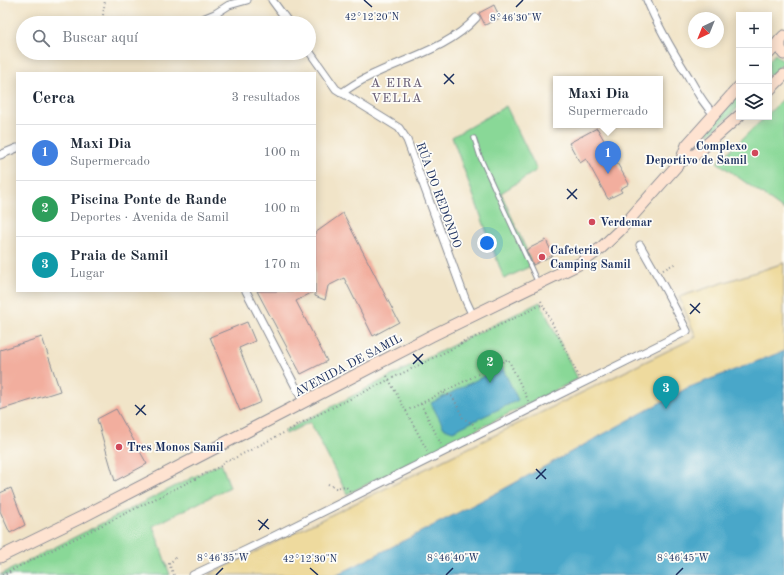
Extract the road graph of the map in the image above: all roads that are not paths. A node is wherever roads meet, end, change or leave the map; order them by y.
1 (247, 0) edge
2 (272, 0) edge
3 (648, 0) edge
4 (210, 16) edge
5 (284, 16) edge
6 (476, 18) dead end
7 (782, 38) edge
8 (772, 50) edge
9 (784, 54) edge
10 (315, 60) edge
11 (784, 75) edge
12 (772, 87) edge
13 (736, 90) edge
14 (342, 94) junction
15 (714, 114) junction
16 (736, 119) edge
17 (474, 138) dead end
18 (16, 148) edge
19 (0, 155) edge
20 (681, 161) junction
21 (640, 245) dead end
22 (539, 284) junction
23 (247, 292) edge
24 (473, 316) junction
25 (304, 403) junction
26 (0, 557) edge
27 (193, 575) edge

1 - 4 street
2 - 5 street
3 - 15 street
6 - 14 street
7 - 8 main road
7 - 9 main road
10 - 14 street, RÚA DO REDONDO
11 - 12 main road
13 - 15 main road, AVENIDA DE SAMIL
14 - 24 street, RÚA DO REDONDO
15 - 20 main road, AVENIDA DE SAMIL
16 - 20 main road, AVENIDA DE SAMIL
17 - 22 lane
18 - 19 street
20 - 22 main road, AVENIDA DE SAMIL
21 - 27 street
22 - 24 main road, AVENIDA DE SAMIL
23 - 25 street
24 - 25 main road, AVENIDA DE SAMIL
25 - 26 main road, AVENIDA DE SAMIL

